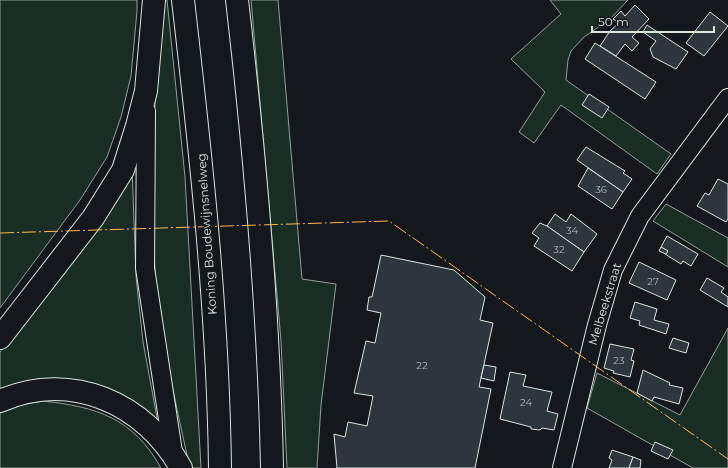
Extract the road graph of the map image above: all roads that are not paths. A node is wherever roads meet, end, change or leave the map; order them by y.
1 (154, 0) edge
2 (183, 0) edge
3 (237, 0) edge
4 (146, 91) junction
5 (728, 98) edge
6 (0, 338) edge
7 (0, 401) edge
8 (177, 460) edge
9 (220, 468) edge
10 (272, 468) edge
11 (562, 468) edge

1 - 4 highway
2 - 9 highway, Koning Boudewijnsnelweg
3 - 10 highway
4 - 6 highway
4 - 8 street
5 - 11 street, Melbeekstraat
7 - 8 highway

